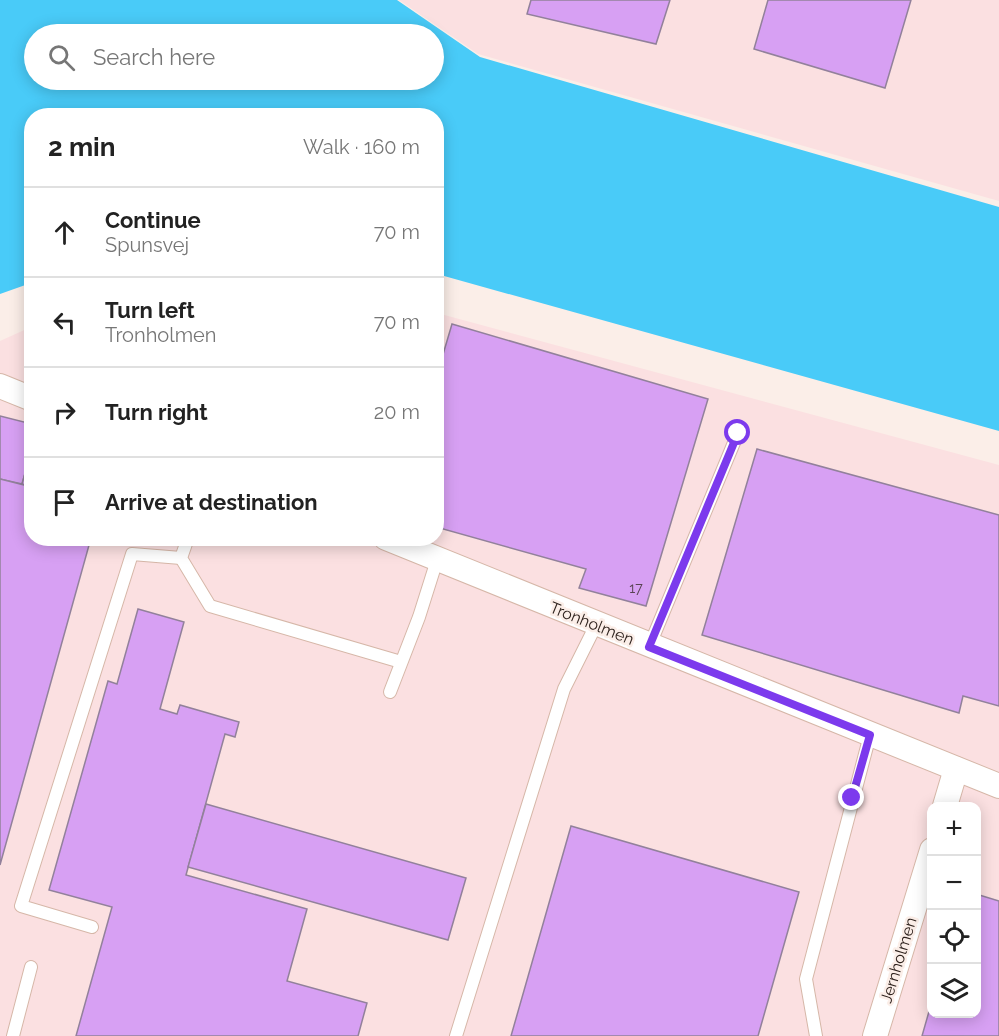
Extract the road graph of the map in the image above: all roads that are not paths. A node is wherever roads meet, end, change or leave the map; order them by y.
1 (0, 386) edge
2 (24, 396) edge
3 (738, 433) dead end
4 (186, 546) edge
5 (405, 546) edge
6 (182, 558) junction
7 (437, 560) junction
8 (596, 625) junction
9 (649, 647) junction
10 (401, 662) junction
11 (390, 692) dead end
12 (870, 735) junction
13 (956, 769) junction
14 (999, 786) edge
15 (946, 802) edge
16 (930, 856) edge
17 (92, 927) dead end
18 (31, 967) dead end
19 (13, 1036) edge
20 (456, 1036) edge
21 (816, 1036) edge
22 (875, 1036) edge

1 - 2 street
3 - 9 lane
4 - 6 lane
5 - 7 street, Tronholmen
6 - 10 lane
6 - 17 lane
7 - 8 street, Tronholmen
7 - 10 lane
8 - 9 street, Tronholmen
8 - 20 lane
9 - 12 street, Tronholmen
10 - 11 lane
12 - 13 street, Tronholmen
12 - 21 lane
13 - 14 street, Tronholmen
13 - 15 street
16 - 22 street, Jernholmen
18 - 19 lane

